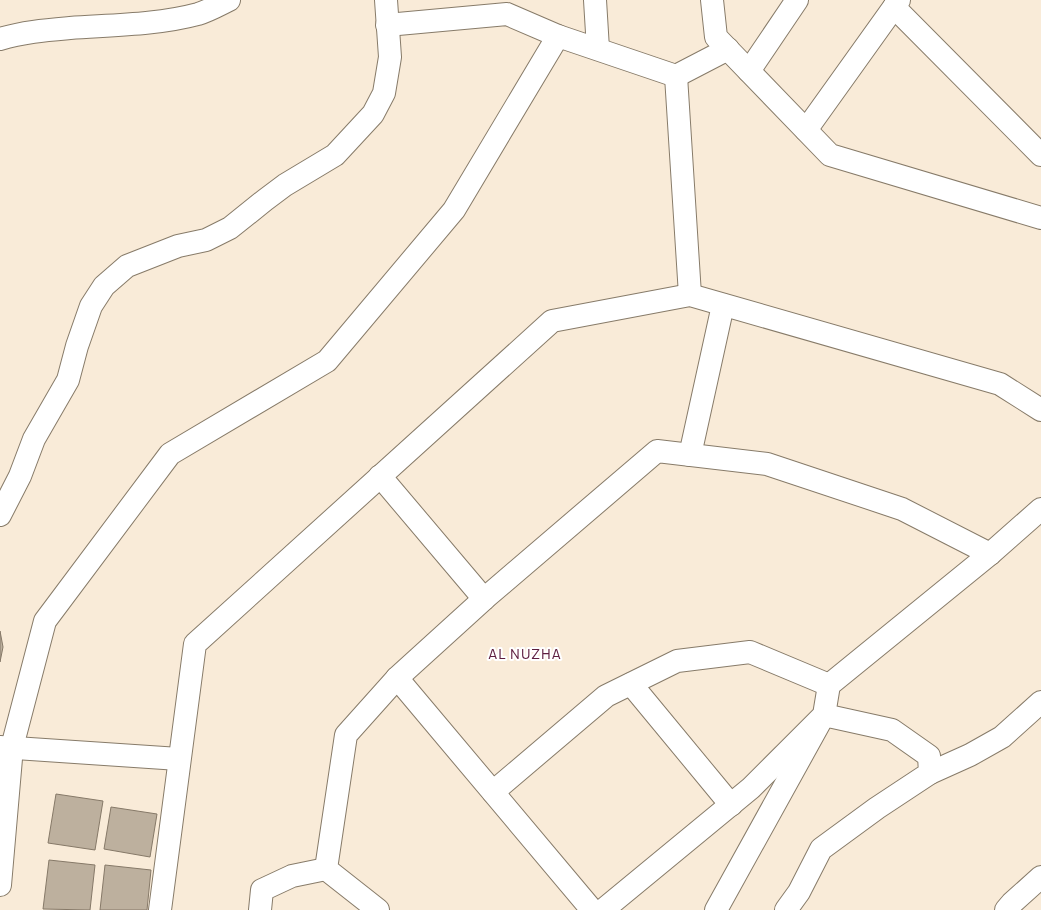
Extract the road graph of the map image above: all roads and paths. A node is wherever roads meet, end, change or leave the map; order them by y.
1 (229, 0) edge
2 (386, 0) edge
3 (595, 0) edge
4 (712, 0) edge
5 (797, 0) edge
6 (896, 3) edge
7 (387, 25) junction
8 (558, 36) junction
9 (0, 39) edge
10 (598, 49) junction
11 (728, 49) junction
12 (749, 71) junction
13 (676, 76) junction
14 (806, 130) junction
15 (1041, 155) edge
16 (1041, 218) edge
17 (690, 295) junction
18 (723, 305) junction
19 (1041, 410) edge
20 (690, 455) junction
21 (380, 476) junction
22 (1041, 509) edge
23 (0, 515) edge
24 (990, 554) junction
25 (484, 599) junction
26 (396, 678) junction
27 (631, 684) junction
28 (829, 685) junction
29 (1041, 702) edge
30 (824, 715) junction
31 (6, 747) edge
32 (179, 759) junction
33 (930, 773) junction
34 (493, 792) junction
35 (731, 804) junction
36 (326, 869) junction
37 (1041, 877) edge
38 (0, 885) edge
39 (352, 900) edge
40 (160, 910) edge
41 (260, 910) edge
42 (378, 910) edge
43 (592, 910) edge
44 (603, 910) edge
45 (716, 910) edge
46 (786, 910) edge
47 (1006, 910) edge

1 - 9 street
2 - 7 street
3 - 10 street
4 - 11 street
5 - 12 street
6 - 14 street
6 - 15 street
7 - 8 street
7 - 23 street
8 - 10 street
8 - 31 street
10 - 13 street
11 - 12 street
11 - 13 street
12 - 14 street
13 - 17 street
14 - 16 street
17 - 18 street
17 - 21 street
18 - 19 street
18 - 20 street
20 - 24 street
20 - 25 street
21 - 25 street
21 - 32 street
22 - 24 street
24 - 28 street
25 - 26 street
26 - 34 street
26 - 36 street
27 - 28 street
27 - 34 street
27 - 35 street
28 - 30 street
29 - 33 street
30 - 33 street
30 - 35 street
30 - 45 street
31 - 32 street
31 - 38 street
32 - 40 street
33 - 46 street
34 - 43 street
35 - 44 street
36 - 39 street
36 - 41 street
37 - 47 street
39 - 42 street

